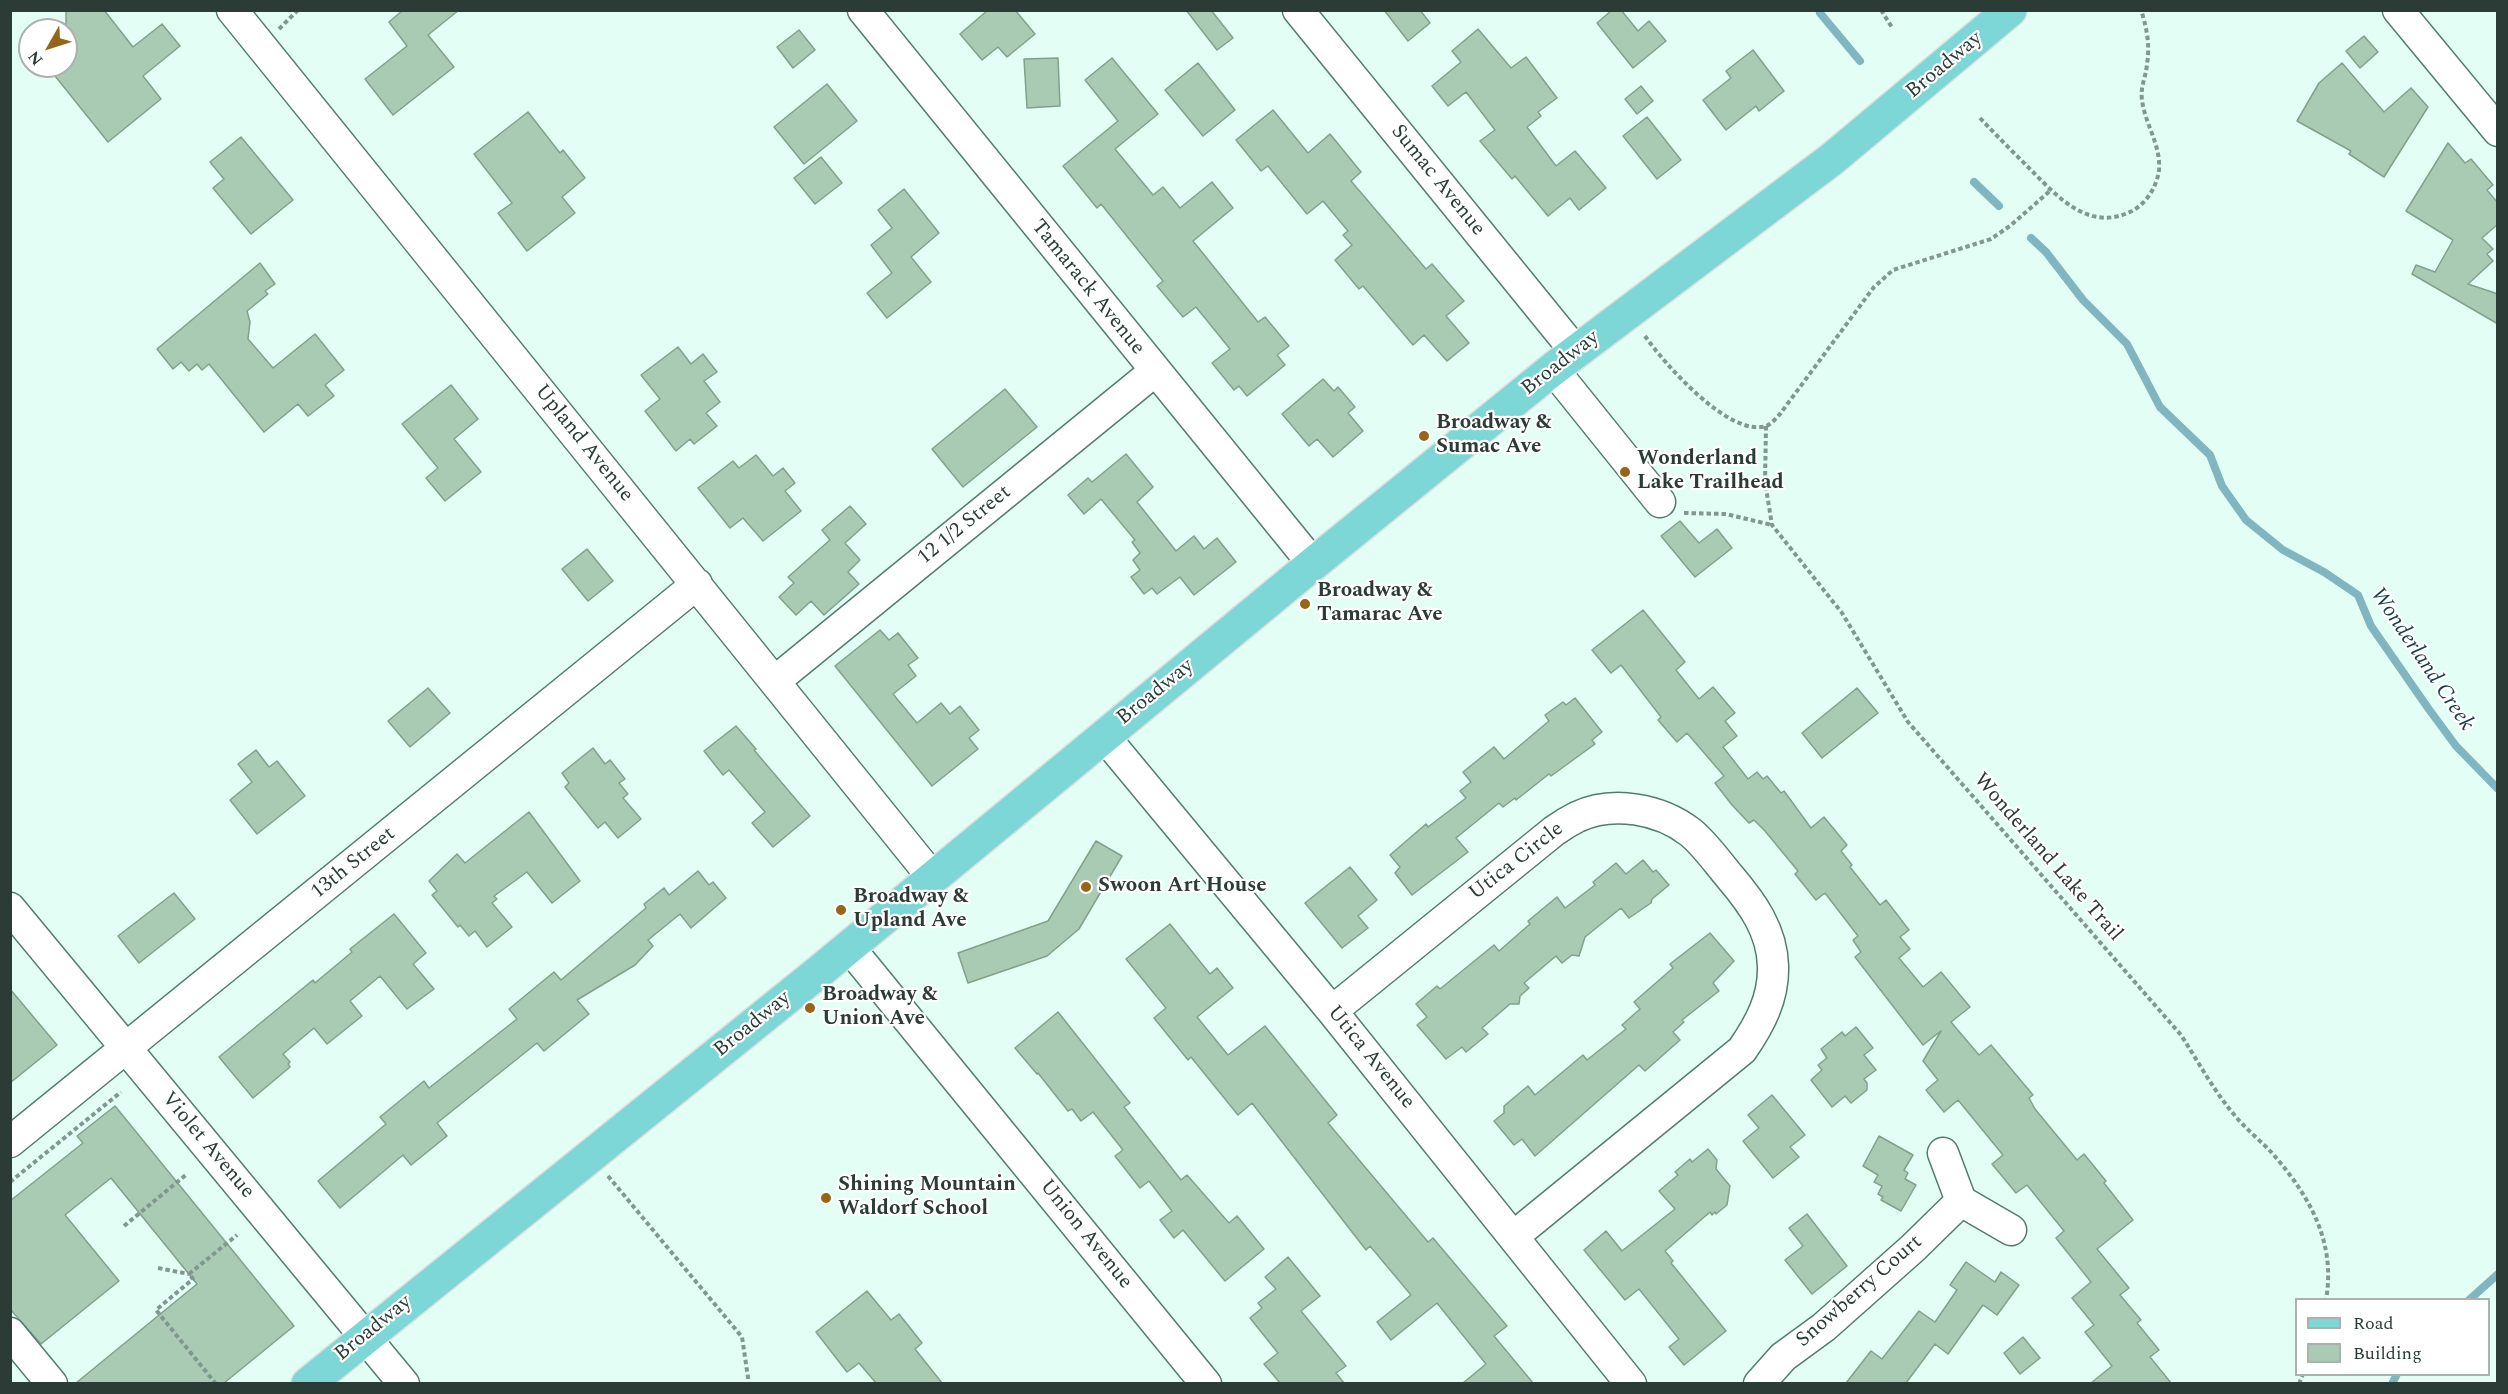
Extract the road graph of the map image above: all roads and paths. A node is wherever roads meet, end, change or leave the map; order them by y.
1 (232, 10) edge
2 (863, 10) edge
3 (1298, 10) edge
4 (1881, 10) edge
5 (2010, 10) edge
6 (2141, 10) edge
7 (2398, 10) edge
8 (1893, 29) dead end
9 (1980, 118) dead end
10 (2498, 131) edge
11 (2051, 190) junction
12 (1628, 311) junction
13 (1564, 361) junction
14 (1155, 371) junction
15 (1766, 426) junction
16 (1660, 502) joint
17 (1772, 525) junction
18 (1313, 564) junction
19 (697, 584) junction
20 (775, 681) junction
21 (1104, 736) junction
22 (933, 878) junction
23 (10, 908) edge
24 (849, 947) junction
25 (1332, 1011) junction
26 (126, 1049) junction
27 (121, 1092) dead end
28 (10, 1142) edge
29 (1943, 1153) dead end
30 (591, 1154) junction
31 (187, 1173) dead end
32 (10, 1182) edge
33 (1961, 1201) junction
34 (124, 1226) dead end
35 (2011, 1230) dead end
36 (237, 1235) dead end
37 (1514, 1236) junction
38 (158, 1268) dead end
39 (189, 1274) junction
40 (2326, 1298) edge
41 (10, 1333) edge
42 (365, 1336) junction
43 (52, 1383) edge
44 (216, 1383) edge
45 (308, 1383) edge
46 (404, 1383) edge
47 (749, 1383) edge
48 (1206, 1383) edge
49 (1631, 1383) edge
50 (1759, 1383) edge

1 - 19 street, Upland Avenue
2 - 14 street, Tamarack Avenue
3 - 13 street, Sumac Avenue
4 - 8 path
5 - 12 main road, Broadway
6 - 11 path
7 - 10 street
9 - 11 path
11 - 15 path
12 - 13 main road, Broadway
12 - 15 path
13 - 16 street, Sumac Avenue
13 - 18 main road, Broadway
14 - 18 street, Tamarack Avenue
14 - 20 street, 12 1/2 Street
15 - 17 path, Wonderland Lake Trail
16 - 17 path
17 - 40 path, Wonderland Lake Trail
18 - 21 main road, Broadway
19 - 20 street, Upland Avenue
19 - 26 street, 13th Street
20 - 22 street, Upland Avenue
21 - 22 main road, Broadway
21 - 25 street, Utica Avenue
22 - 24 main road, Broadway
23 - 26 street, Violet Avenue
24 - 30 main road, Broadway
24 - 48 street, Union Avenue
25 - 37 street, Utica Avenue
25 - 37 street, Utica Circle
26 - 28 street, 13th Street
26 - 42 street, Violet Avenue
27 - 32 path
29 - 33 street
30 - 42 main road, Broadway
30 - 47 path
31 - 34 path
33 - 35 street
33 - 50 street, Snowberry Court
36 - 39 path
37 - 49 street, Utica Avenue
38 - 39 path
39 - 44 path
41 - 43 street
42 - 45 main road, Broadway
42 - 46 street, Violet Avenue

